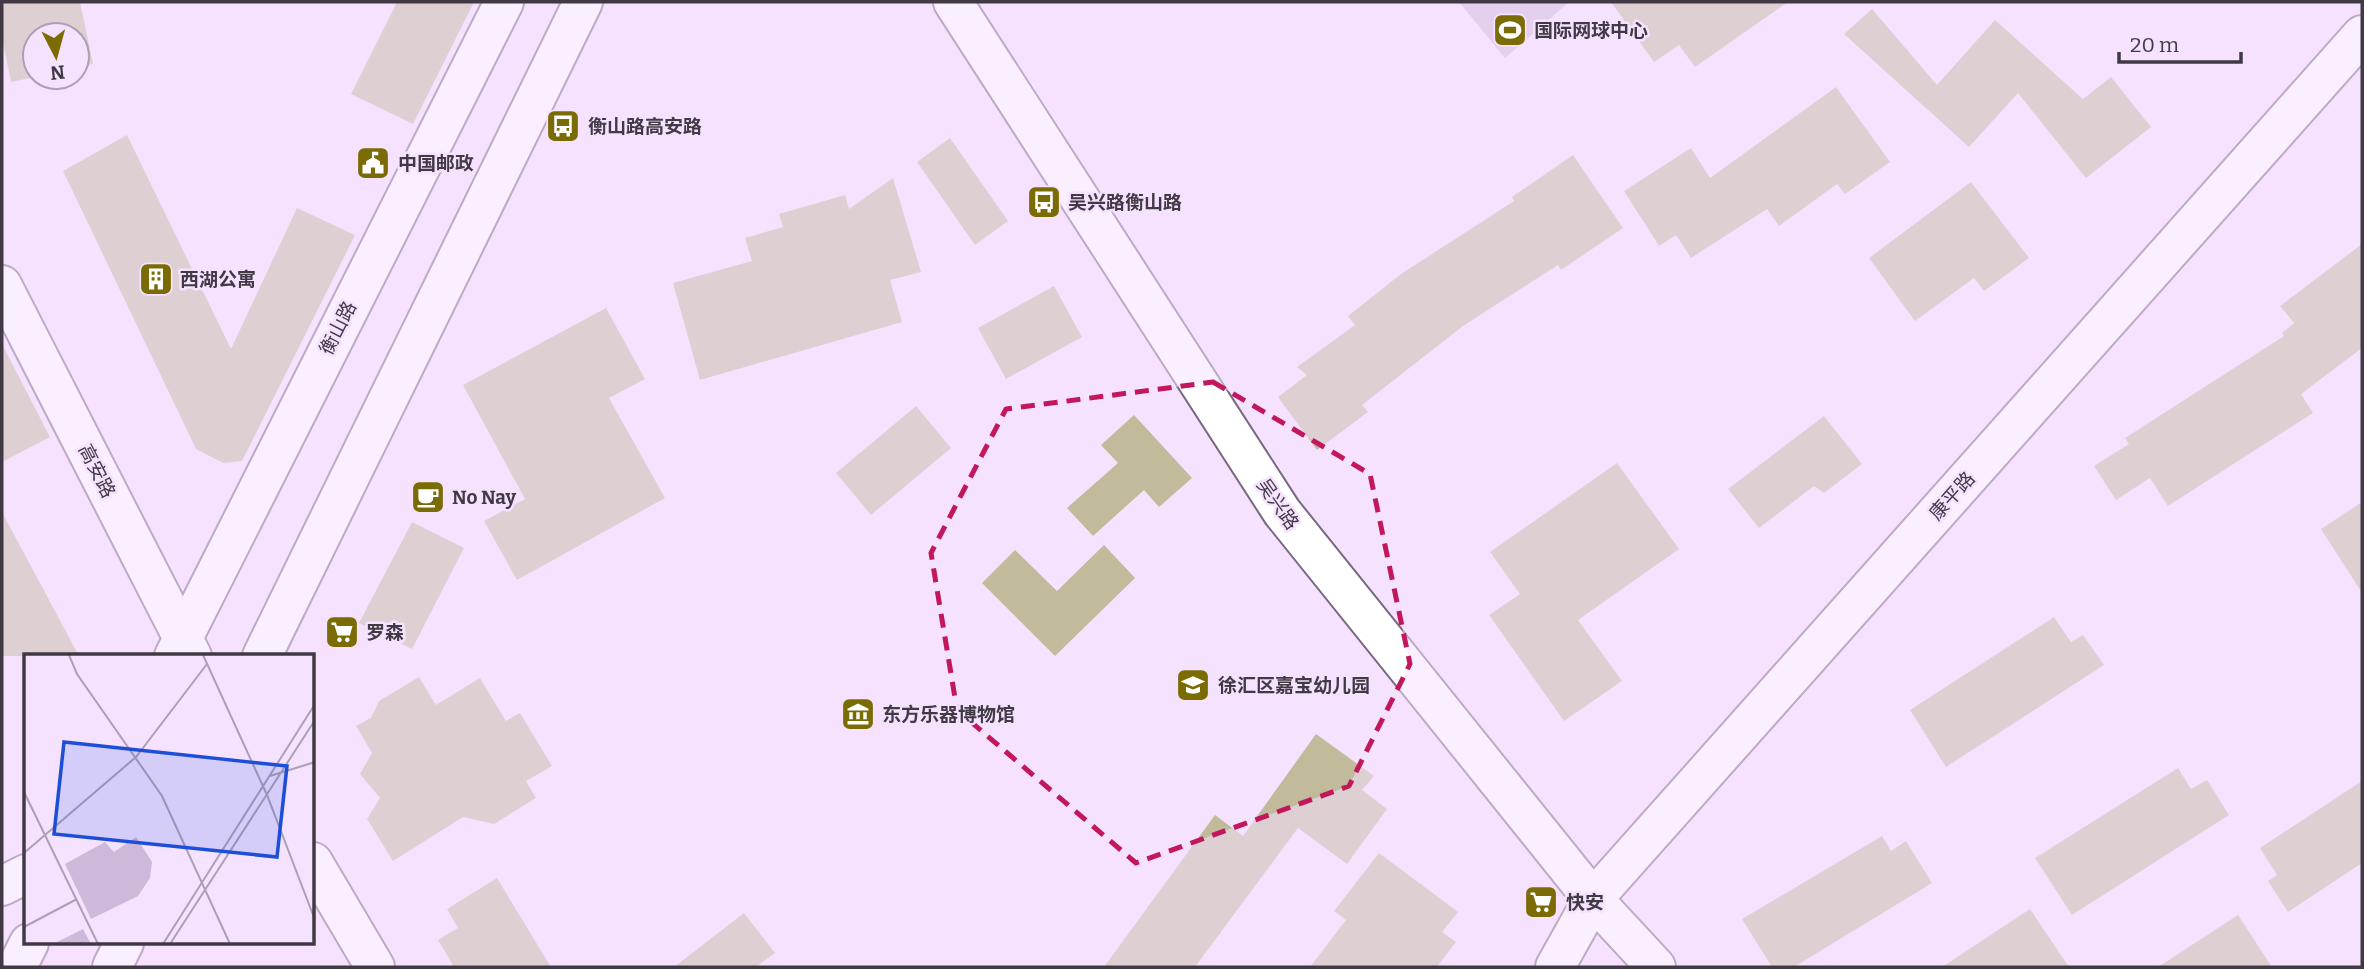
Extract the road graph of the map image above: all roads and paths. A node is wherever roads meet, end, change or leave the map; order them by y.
1 (504, 2) edge
2 (583, 2) edge
3 (953, 2) edge
4 (2362, 35) edge
5 (2, 285) edge
6 (183, 650) edge
7 (263, 654) edge
8 (315, 865) edge
9 (24, 875) edge
10 (2, 886) edge
11 (1593, 899) junction
12 (28, 944) edge
13 (124, 944) edge
14 (17, 967) edge
15 (112, 967) edge
16 (376, 967) edge
17 (1555, 967) edge
18 (1656, 967) edge

1 - 6 street, 衡山路
2 - 7 street
3 - 11 street, 吴兴路
4 - 11 street, 康平路
5 - 6 street, 高安路
8 - 16 street
9 - 10 street
11 - 17 street, 康平路
11 - 18 street, 吴兴路
12 - 14 street
13 - 15 street

